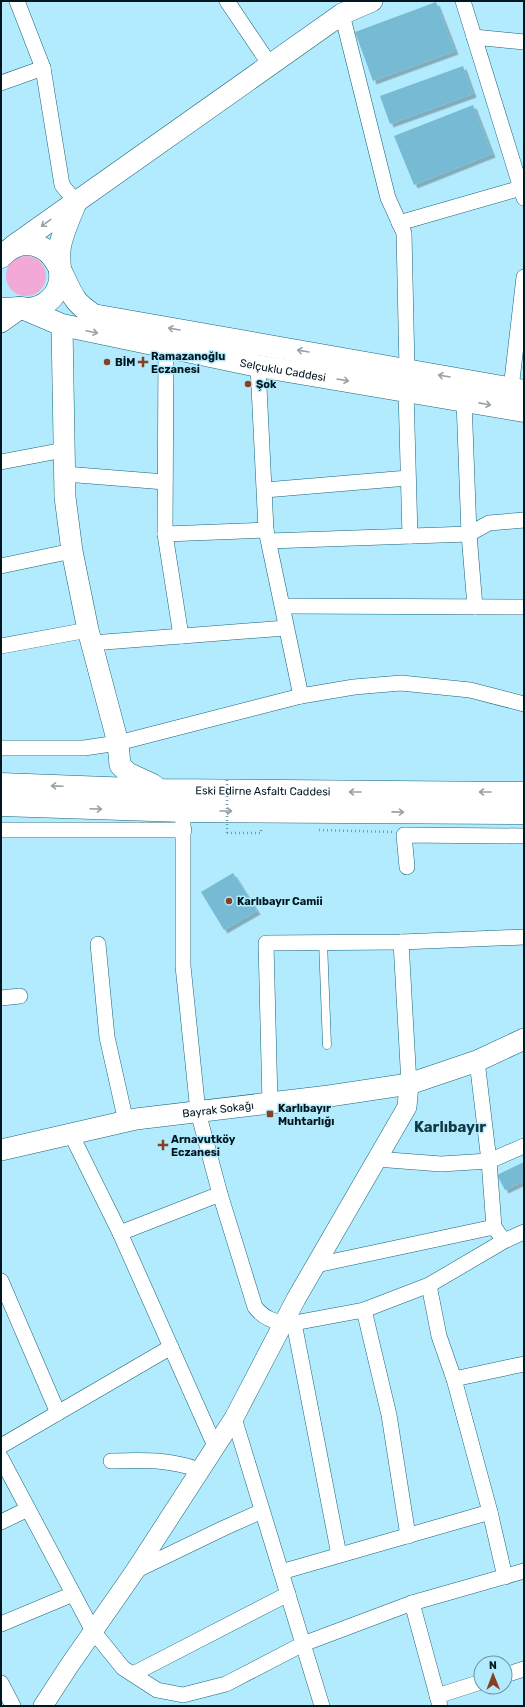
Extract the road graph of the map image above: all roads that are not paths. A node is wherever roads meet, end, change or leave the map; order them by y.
1 (17, 1) edge
2 (227, 1) edge
3 (372, 1) edge
4 (463, 1) edge
5 (342, 14) junction
6 (474, 37) junction
7 (524, 42) edge
8 (270, 64) junction
9 (43, 68) junction
10 (1, 83) edge
11 (522, 193) edge
12 (76, 202) junction
13 (399, 223) junction
14 (5, 248) edge
15 (59, 268) junction
16 (524, 277) edge
17 (1, 296) edge
18 (12, 309) edge
19 (1, 323) edge
20 (62, 326) junction
21 (166, 347) junction
22 (258, 366) junction
23 (407, 370) junction
24 (518, 390) edge
25 (406, 391) junction
26 (464, 400) junction
27 (524, 411) edge
28 (64, 450) junction
29 (1, 462) edge
30 (65, 474) junction
31 (408, 478) junction
32 (165, 482) junction
33 (265, 490) junction
34 (524, 520) edge
35 (165, 534) junction
36 (469, 534) junction
37 (267, 536) junction
38 (410, 536) junction
39 (72, 551) junction
40 (1, 566) edge
41 (283, 606) junction
42 (475, 607) junction
43 (524, 607) edge
44 (286, 628) junction
45 (90, 636) junction
46 (181, 636) junction
47 (1, 646) edge
48 (301, 696) junction
49 (524, 704) edge
50 (118, 743) junction
51 (1, 748) edge
52 (120, 765) junction
53 (1, 784) edge
54 (88, 788) junction
55 (160, 790) junction
56 (524, 793) edge
57 (1, 805) edge
58 (524, 813) edge
59 (184, 820) junction
60 (1, 830) edge
61 (524, 836) edge
62 (407, 867) dead end
63 (524, 937) edge
64 (323, 942) junction
65 (400, 942) junction
66 (98, 944) dead end
67 (20, 996) dead end
68 (1, 998) edge
69 (524, 1040) edge
70 (327, 1045) dead end
71 (477, 1062) junction
72 (409, 1084) junction
73 (270, 1103) junction
74 (198, 1112) junction
75 (126, 1122) junction
76 (71, 1134) junction
77 (524, 1146) edge
78 (1, 1150) edge
79 (376, 1159) junction
80 (489, 1161) junction
81 (220, 1194) junction
82 (494, 1227) junction
83 (524, 1232) edge
84 (120, 1233) junction
85 (504, 1241) junction
86 (316, 1265) junction
87 (1, 1282) edge
88 (429, 1285) junction
89 (364, 1310) junction
90 (289, 1323) junction
91 (171, 1347) junction
92 (524, 1364) edge
93 (454, 1379) junction
94 (58, 1413) junction
95 (234, 1418) junction
96 (1, 1446) edge
97 (215, 1446) junction
98 (1, 1458) edge
99 (111, 1461) dead end
100 (200, 1470) junction
101 (28, 1509) junction
102 (262, 1511) junction
103 (490, 1512) junction
104 (1, 1522) edge
105 (408, 1536) junction
106 (339, 1555) junction
107 (135, 1571) junction
108 (524, 1571) edge
109 (281, 1572) junction
110 (504, 1576) junction
111 (73, 1594) junction
112 (288, 1594) junction
113 (412, 1603) junction
114 (1, 1624) edge
115 (93, 1632) junction
116 (303, 1644) junction
117 (524, 1669) edge
118 (513, 1672) edge
119 (133, 1674) junction
120 (1, 1683) edge
121 (473, 1686) edge
122 (439, 1701) edge
123 (13, 1706) edge
124 (43, 1706) edge
125 (322, 1706) edge

1 - 9 street
2 - 8 street
3 - 5 main road
4 - 6 street
5 - 8 main road
5 - 13 street
6 - 7 street
6 - 11 street
8 - 12 main road
9 - 10 street
9 - 12 street
11 - 13 street
12 -> 14 main road
12 - 15 main road
13 - 23 street
14 - 15 main road, Selçuklu Caddesi
15 - 18 main road
23 -> 15 main road, Selçuklu Caddesi
16 - 24 street
17 - 18 main road, Selçuklu Caddesi
18 - 19 street
18 - 20 main road, Selçuklu Caddesi
20 -> 21 main road, Selçuklu Caddesi
20 - 28 main road
21 - 22 main road, Selçuklu Caddesi
21 - 32 street
22 -> 25 main road, Selçuklu Caddesi
22 - 33 street
24 -> 23 main road, Selçuklu Caddesi
25 - 26 main road, Selçuklu Caddesi
25 - 31 street
26 -> 27 main road, Selçuklu Caddesi
26 - 36 street
28 - 29 street
28 - 30 main road
30 - 32 street
30 - 39 main road
31 - 33 street
31 - 38 street
32 - 35 street
33 - 37 street
34 - 36 street
35 - 37 street
35 - 46 street
36 - 38 street
36 - 42 street
37 - 38 street
37 - 41 street
39 - 40 street
39 - 45 main road
41 - 42 street
41 - 44 street
42 - 43 street
44 - 46 street
44 - 48 street
45 - 46 street
45 - 47 street
45 - 50 main road
48 - 49 street
48 - 50 street
50 - 51 street
50 - 52 main road
52 - 54 main road
52 - 55 main road
54 -> 53 main road, Eski Edirne Asfaltı Caddesi
54 - 55 main road, Eski Edirne Asfaltı Caddesi
56 -> 55 main road, Eski Edirne Asfaltı Caddesi
57 -> 59 main road, Eski Edirne Asfaltı Caddesi
59 -> 58 main road, Eski Edirne Asfaltı Caddesi
59 - 60 street, Eski Edirne Asfaltı Caddesi
59 - 74 street
61 - 62 street
63 - 65 street
64 - 65 street
64 - 70 lane
64 - 73 street
65 - 72 street
66 - 75 street
67 - 68 street
69 - 71 main road, Bayrak Sokağı
71 - 72 main road, Bayrak Sokağı
71 - 80 street
72 - 73 main road, Bayrak Sokağı
72 - 79 street
73 - 74 main road, Bayrak Sokağı
74 - 75 main road, Bayrak Sokağı
74 - 81 street
75 - 76 main road, Bayrak Sokağı
76 - 78 main road, Bayrak Sokağı
76 - 84 street
77 - 80 street
79 - 80 street
79 - 86 street
80 - 82 street
81 - 84 street
81 - 90 street
82 - 85 street
82 - 86 street
83 - 85 street
84 - 91 street
85 - 88 street
86 - 90 street
87 - 94 street
88 - 89 street
88 - 93 street
89 - 90 street
89 - 105 street
90 - 95 street
90 - 106 street
91 - 94 street
91 - 97 street
92 - 93 street
93 - 103 street
94 - 96 street
95 - 97 street
95 - 102 street
97 - 100 street
98 - 101 street
99 - 100 street
100 - 107 street
101 - 104 street
101 - 111 street
102 - 107 street
102 - 109 street
103 - 105 street
103 - 110 street
105 - 106 street
106 - 109 street
107 - 115 street
108 - 110 street
109 - 112 street
110 - 113 street
111 - 114 street
111 - 115 street
112 - 116 street
112 - 119 street
113 - 116 street
113 - 122 street
115 - 119 street
115 - 124 street
116 - 119 street
116 - 125 street
117 - 118 street
120 - 123 street
121 - 122 street

